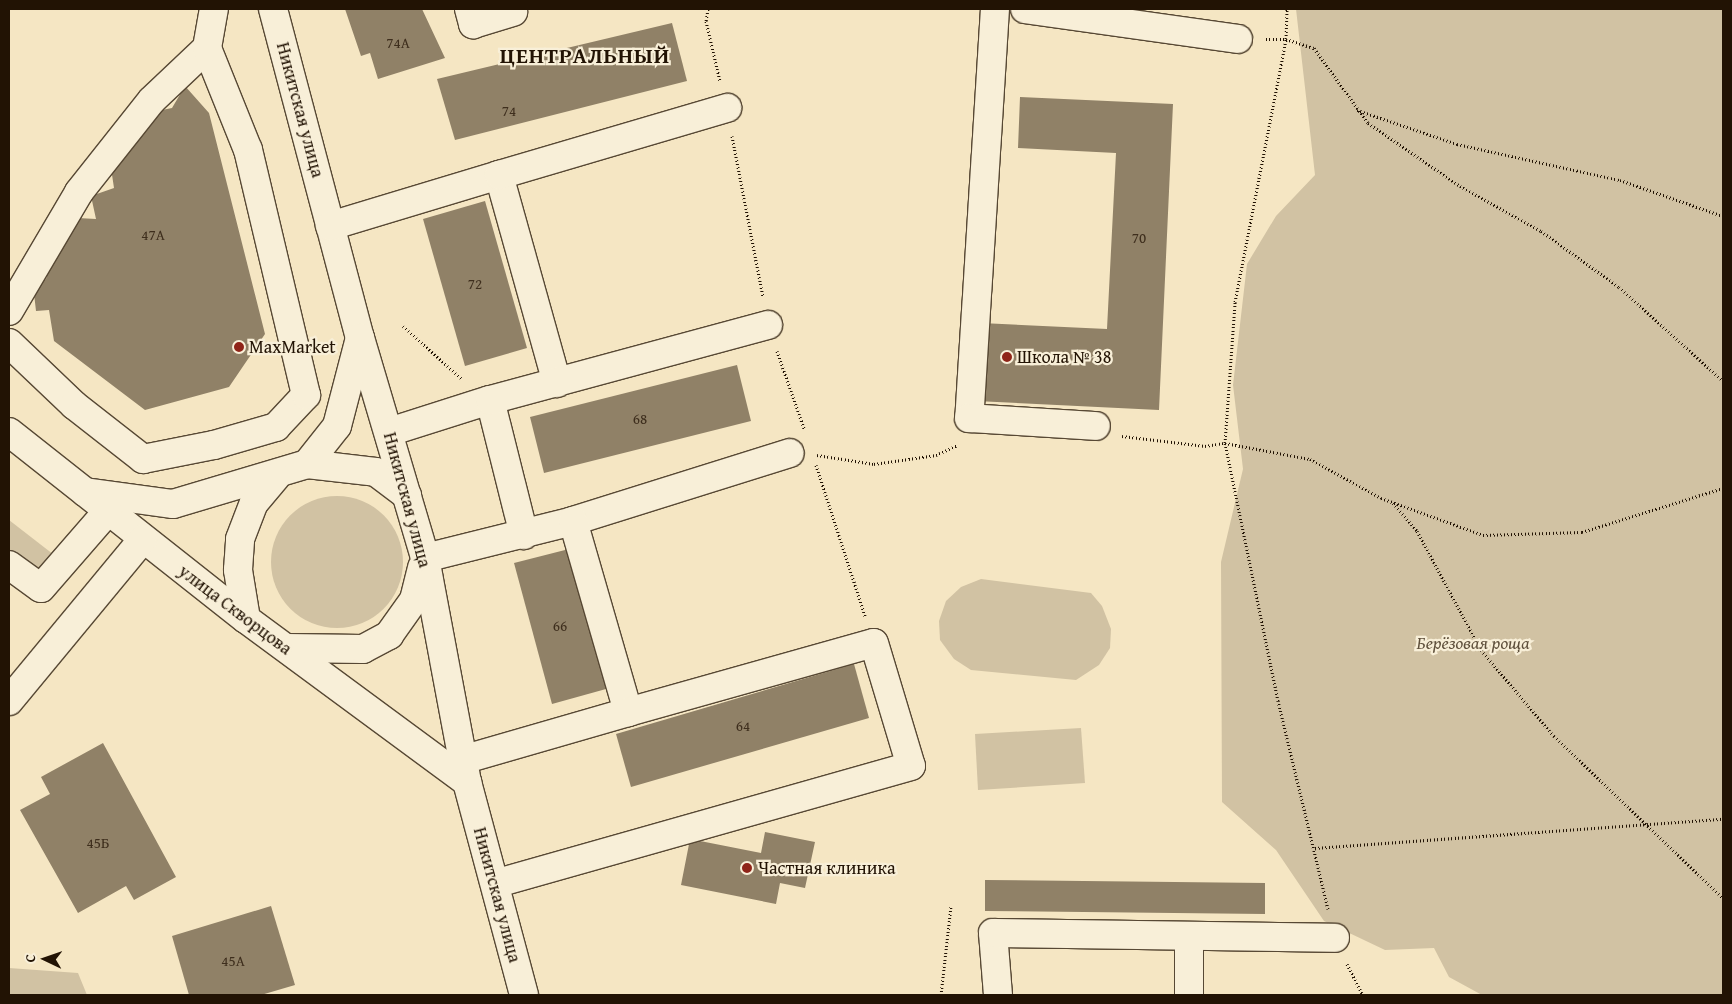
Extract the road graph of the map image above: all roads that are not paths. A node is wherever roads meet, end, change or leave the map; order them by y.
1 (214, 9) edge
2 (273, 9) edge
3 (469, 9) edge
4 (995, 9) edge
5 (1025, 9) edge
6 (513, 12) dead end
7 (1238, 39) road end
8 (207, 48) junction
9 (727, 108) dead end
10 (499, 175) junction
11 (330, 226) junction
12 (9, 311) edge
13 (768, 325) dead end
14 (360, 338) junction
15 (9, 343) edge
16 (557, 383) junction
17 (490, 400) junction
18 (1096, 426) dead end
19 (9, 432) edge
20 (388, 432) junction
21 (790, 453) dead end
22 (308, 464) junction
23 (276, 477) junction
24 (85, 492) junction
25 (407, 494) junction
26 (108, 511) junction
27 (574, 520) junction
28 (524, 535) junction
29 (143, 539) junction
30 (424, 558) junction
31 (9, 565) edge
32 (246, 619) junction
33 (287, 648) junction
34 (9, 701) edge
35 (628, 712) junction
36 (465, 771) junction
37 (495, 884) junction
38 (1189, 936) junction
39 (1335, 938) road end
40 (524, 995) edge
41 (998, 995) edge
42 (1189, 995) edge

1 - 8 street
2 - 11 street, Никитская улица
3 - 6 street
4 - 18 street
5 - 7 street
8 - 12 street
8 - 15 street
9 - 10 street
10 - 11 street
10 - 16 street
11 - 14 street, Никитская улица
13 - 16 street
14 - 20 street, Никитская улица
14 - 22 street
16 - 17 street
17 - 20 street
17 - 28 street
19 - 24 street, улица Скворцова
20 - 25 street, Никитская улица
21 - 27 street
22 - 23 street
22 - 25 street
23 - 24 street
23 - 32 street
24 - 26 street, улица Скворцова
25 - 30 street, Никитская улица
26 - 29 street, улица Скворцова
26 - 31 street
27 - 28 street
27 - 35 street
28 - 30 street
29 - 32 street, улица Скворцова
29 - 34 street
30 - 33 street
30 - 36 street, Никитская улица
32 - 33 street, улица Скворцова
33 - 36 street, улица Скворцова
35 - 36 street
35 - 37 street
36 - 37 street, Никитская улица
37 - 40 street, Никитская улица
38 - 39 street
38 - 41 street
38 - 42 street

